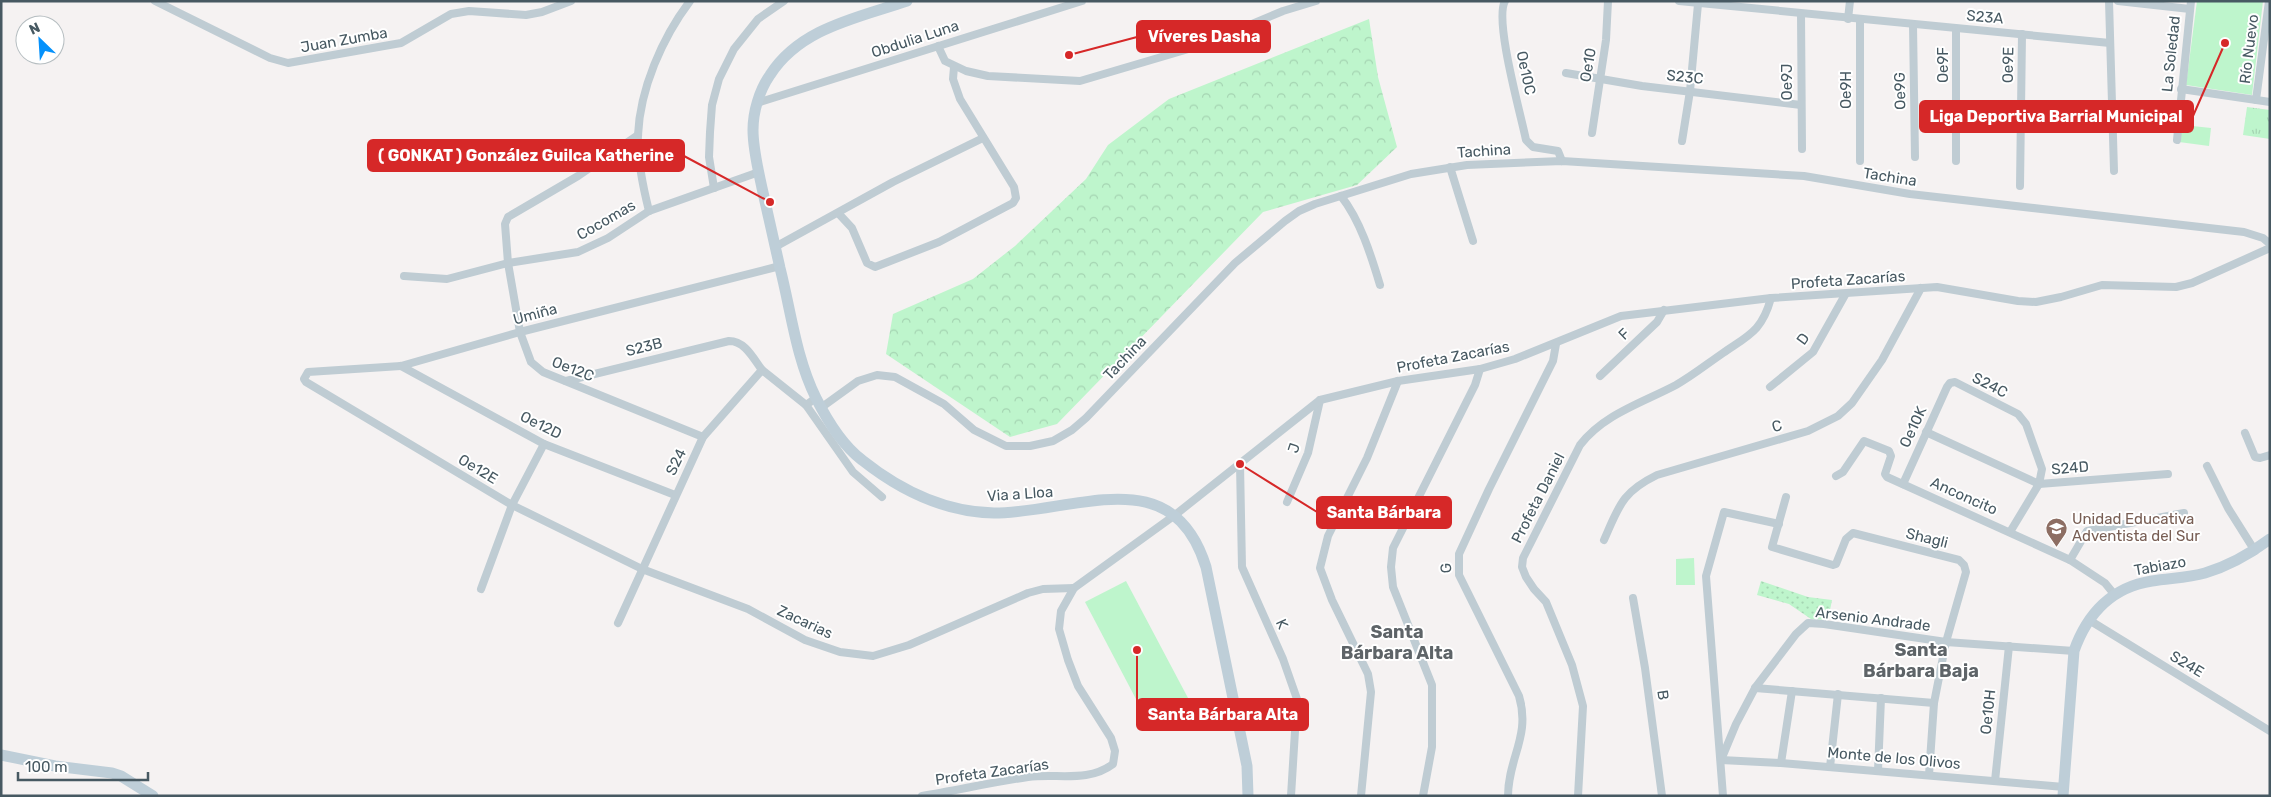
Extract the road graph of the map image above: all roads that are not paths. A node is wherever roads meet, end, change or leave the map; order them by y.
1 (155, 1) edge
2 (571, 1) edge
3 (690, 1) edge
4 (784, 1) edge
5 (906, 1) edge
6 (1082, 1) edge
7 (1294, 1) edge
8 (1316, 1) edge
9 (1608, 1) edge
10 (1679, 1) edge
11 (1850, 1) edge
12 (2109, 1) edge
13 (2118, 1) edge
14 (2269, 1) edge
15 (1504, 3) edge
16 (1698, 4) junction
17 (2190, 5) edge
18 (1283, 12) junction
19 (1801, 14) junction
20 (1848, 19) junction
21 (1860, 20) junction
22 (1913, 25) junction
23 (1956, 29) junction
24 (2022, 34) junction
25 (2110, 44) junction
26 (938, 46) junction
27 (954, 67) junction
28 (1566, 73) dead end
29 (1599, 79) junction
30 (2181, 89) junction
31 (1690, 91) junction
32 (2256, 100) junction
33 (2270, 102) edge
34 (757, 103) junction
35 (1801, 105) junction
36 (1592, 133) dead end
37 (638, 135) junction
38 (983, 138) junction
39 (2177, 140) dead end
40 (1682, 141) dead end
41 (1802, 149) dead end
42 (1915, 157) dead end
43 (1562, 161) junction
44 (1860, 161) dead end
45 (1956, 161) dead end
46 (1450, 168) junction
47 (2114, 171) dead end
48 (759, 172) junction
49 (2020, 186) dead end
50 (714, 188) junction
51 (1341, 196) junction
52 (649, 211) junction
53 (839, 214) junction
54 (1472, 241) dead end
55 (2270, 246) edge
56 (775, 247) junction
57 (508, 263) junction
58 (780, 266) junction
59 (404, 276) dead end
60 (1380, 284) dead end
61 (1921, 288) junction
62 (1845, 295) junction
63 (1772, 298) junction
64 (1664, 310) junction
65 (520, 332) junction
66 (1556, 344) junction
67 (401, 366) junction
68 (1480, 369) junction
69 (762, 370) junction
70 (1600, 376) dead end
71 (566, 381) junction
72 (1398, 381) junction
73 (306, 382) joint
74 (1950, 382) joint
75 (1770, 387) dead end
76 (1320, 400) junction
77 (819, 403) junction
78 (806, 405) junction
79 (1926, 432) junction
80 (2245, 434) dead end
81 (703, 437) junction
82 (544, 444) junction
83 (2270, 455) edge
84 (1240, 464) junction
85 (2208, 466) dead end
86 (2168, 474) dead end
87 (1836, 476) dead end
88 (1903, 484) junction
89 (2039, 484) junction
90 (675, 495) junction
91 (882, 497) dead end
92 (1786, 497) dead end
93 (1287, 502) dead end
94 (512, 505) junction
95 (2184, 513) dead end
96 (1175, 515) junction
97 (1779, 524) junction
98 (2010, 532) junction
99 (2270, 539) edge
100 (1604, 540) dead end
101 (2255, 551) junction
102 (2070, 560) junction
103 (642, 569) junction
104 (481, 588) dead end
105 (1074, 588) junction
106 (2114, 594) junction
107 (1633, 598) dead end
108 (2089, 620) junction
109 (618, 623) dead end
110 (1946, 642) junction
111 (2008, 646) junction
112 (2074, 651) junction
113 (1754, 688) junction
114 (1792, 691) junction
115 (1838, 694) junction
116 (1881, 698) junction
117 (1934, 702) junction
118 (2270, 731) edge
119 (1, 754) edge
120 (1721, 760) junction
121 (1781, 763) junction
122 (1830, 767) junction
123 (1878, 771) junction
124 (1929, 775) junction
125 (1995, 781) junction
126 (2064, 791) edge
127 (153, 796) edge
128 (922, 796) edge
129 (1248, 796) edge
130 (1291, 796) edge
131 (1361, 796) edge
132 (1423, 796) edge
133 (1508, 796) edge
134 (1578, 796) edge
135 (1662, 796) edge
136 (1723, 796) edge

1 - 2 street, Juan Zumba
3 - 37 street
4 - 50 street
5 - 34 street, Via a Lloa
6 - 26 street, Obdulia Luna
7 - 18 street
8 - 18 street
9 - 29 street, Oe10
10 - 16 street, S23A
11 - 20 street
12 - 25 street
13 - 17 street
14 - 32 street, Río Nuevo
15 - 43 street, Oe10C
16 - 19 street, S23A
16 - 31 street
17 - 30 street, La Soledad
18 - 27 street
19 - 20 street, S23A
19 - 35 street, Oe9J
20 - 21 street, S23A
21 - 22 street, S23A
21 - 44 street, Oe9H
22 - 23 street, S23A
22 - 42 street, Oe9G
23 - 24 street, S23A
23 - 45 street, Oe9F
24 - 25 street, S23A
24 - 49 street, Oe9E
25 - 47 street
26 - 27 street
26 - 34 street, Obdulia Luna
27 - 38 street
28 - 29 street, S23C
29 - 31 street, S23C
29 - 36 street, Oe10
30 - 32 street
30 - 39 street, La Soledad
31 - 35 street, S23C
31 - 40 street
32 - 33 street
34 - 48 street, Via a Lloa
35 - 41 street, Oe9J
37 - 52 street
37 - 57 street, Oe12C
38 - 53 street
38 - 53 street
43 - 46 street, Tachina
43 - 55 street, Tachina
46 - 51 street, Tachina
46 - 54 street
48 - 50 street, Cocomas
48 - 56 street, Via a Lloa
50 - 52 street, Cocomas
51 - 60 street
51 - 77 street, Tachina
52 - 57 street, Cocomas
53 - 56 street
55 - 61 street, Profeta Zacarías
56 - 58 street, Via a Lloa
57 - 59 street, Cocomas
57 - 65 street, Oe12C
58 - 65 street, Umiña
58 - 77 street, Via a Lloa
61 - 62 street, Profeta Zacarías
61 - 100 street, C
62 - 63 street, Profeta Zacarías
62 - 75 street, D
63 - 64 street, Profeta Zacarías
63 - 134 street, Profeta Daniel
64 - 66 street, Profeta Zacarías
64 - 70 street, F
65 - 67 street, Umiña
65 - 71 street, Oe12C
66 - 68 street, Profeta Zacarías
66 - 133 street, G
67 - 73 street, Umiña
67 - 82 street, Oe12D
68 - 72 street, Profeta Zacarías
68 - 132 street
69 - 71 street, S23B
69 - 78 street
69 - 81 street, S24
71 - 81 street, Oe12C
72 - 76 street, Profeta Zacarías
72 - 131 street
73 - 94 street, Oe12E
74 - 79 street, Oe10K
74 - 89 street, S24C
76 - 84 street, Profeta Zacarías
76 - 93 street, J
77 - 78 street, Tachina
77 - 96 street, Via a Lloa
78 - 91 street
79 - 88 street, Oe10K
79 - 89 street, S24D
80 - 83 street
81 - 90 street, S24
82 - 90 street, Oe12D
82 - 94 street
84 - 96 street, Profeta Zacarías
84 - 130 street, K
85 - 101 street
86 - 89 street, S24D
87 - 88 street, Anconcito
88 - 98 street, Anconcito
89 - 98 street
90 - 103 street, S24
92 - 97 street, Shagli
94 - 103 street, Oe12E
94 - 104 street
95 - 102 street
96 - 105 street, Profeta Zacarías
96 - 129 street, Via a Lloa
97 - 110 street, Shagli
97 - 120 street
98 - 102 street, Anconcito
99 - 101 street, Tabiazo
101 - 106 street, Tabiazo
102 - 106 street, Anconcito
103 - 105 street, Zacarias
103 - 109 street, S24
105 - 128 street, Profeta Zacarías
106 - 108 street, Tabiazo
107 - 135 street, B
108 - 112 street, Tabiazo
108 - 118 street, S24E
110 - 111 street, Arsenio Andrade
110 - 113 street, Arsenio Andrade
110 - 117 street, Shagli
111 - 112 street, Arsenio Andrade
111 - 125 street, Oe10H
112 - 126 street, Tabiazo
113 - 114 street
113 - 120 street, Arsenio Andrade
114 - 115 street
114 - 121 street
115 - 116 street
115 - 122 street
116 - 117 street
116 - 123 street
117 - 124 street, Shagli
119 - 127 street
120 - 121 street, Monte de los Olivos
120 - 136 street, Arsenio Andrade
121 - 122 street, Monte de los Olivos
122 - 123 street, Monte de los Olivos
123 - 124 street, Monte de los Olivos
124 - 125 street, Monte de los Olivos
125 - 126 street, Monte de los Olivos

